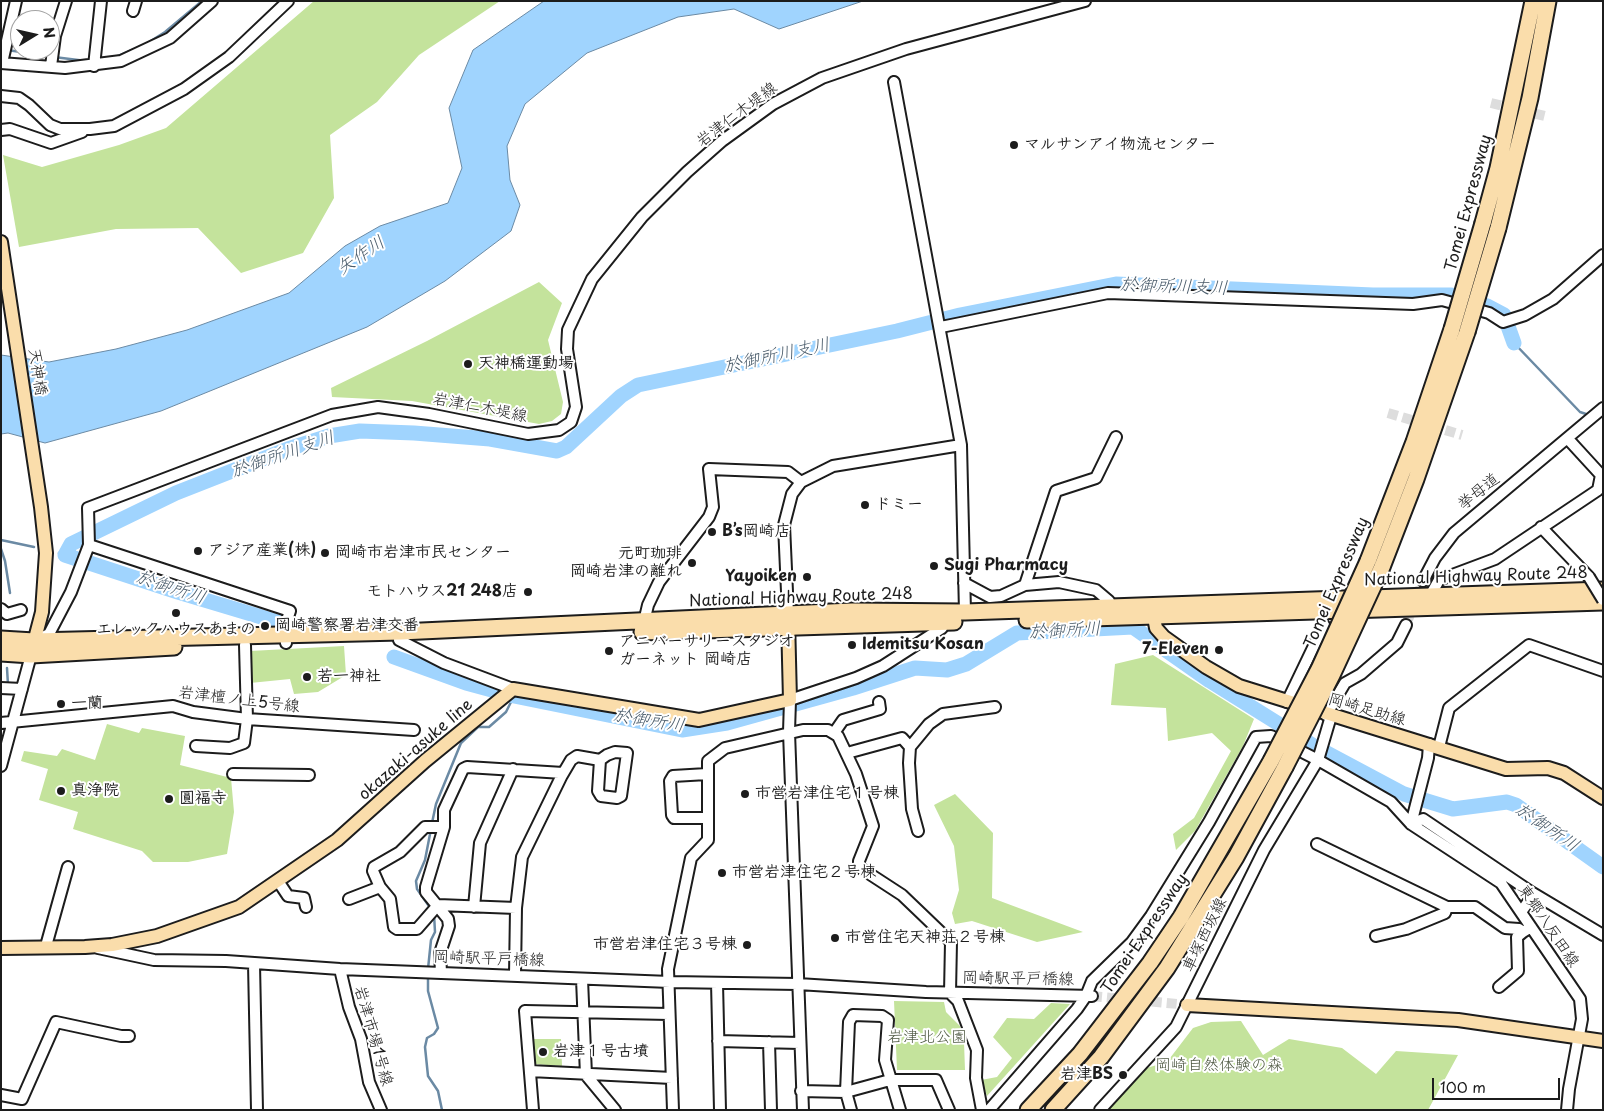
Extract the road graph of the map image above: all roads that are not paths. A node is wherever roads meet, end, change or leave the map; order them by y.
1 (16, 1) edge
2 (66, 1) edge
3 (101, 1) edge
4 (212, 1) edge
5 (288, 1) edge
6 (1085, 1) edge
7 (1532, 1) edge
8 (1548, 1) edge
9 (2, 63) edge
10 (51, 66) junction
11 (94, 66) junction
12 (894, 82) dead end
13 (1, 96) edge
14 (90, 129) junction
15 (1, 130) edge
16 (1, 242) edge
17 (1603, 255) edge
18 (941, 327) junction
19 (1603, 408) edge
20 (1116, 437) dead end
21 (1568, 439) junction
22 (961, 445) junction
23 (801, 482) junction
24 (1541, 527) junction
25 (87, 548) junction
26 (1424, 581) tunnel mouth
27 (964, 583) junction
28 (1026, 585) junction
29 (1603, 590) edge
30 (1430, 596) junction
31 (1109, 601) dead end
32 (1603, 601) edge
33 (1, 609) edge
34 (21, 610) dead end
35 (1153, 611) junction
36 (965, 612) junction
37 (788, 620) junction
38 (644, 622) junction
39 (1324, 625) dead end
40 (1406, 625) tunnel mouth
41 (942, 628) dead end
42 (286, 638) junction
43 (1, 639) edge
44 (399, 640) junction
45 (246, 644) junction
46 (32, 648) junction
47 (1, 653) edge
48 (1603, 671) edge
49 (1, 688) edge
50 (22, 689) junction
51 (512, 690) junction
52 (790, 700) junction
53 (879, 702) dead end
54 (1287, 702) junction
55 (996, 707) dead end
56 (1328, 715) junction
57 (247, 719) junction
58 (1, 723) edge
59 (14, 723) junction
60 (414, 730) dead end
61 (789, 732) junction
62 (834, 733) junction
63 (196, 746) dead end
64 (1434, 746) junction
65 (910, 747) junction
66 (847, 753) junction
67 (1320, 756) junction
68 (600, 760) junction
69 (1278, 764) junction
70 (1, 766) edge
71 (513, 769) junction
72 (233, 774) dead end
73 (707, 774) junction
74 (309, 775) dead end
75 (561, 777) junction
76 (1603, 798) edge
77 (708, 818) junction
78 (1411, 824) junction
79 (444, 827) junction
80 (918, 831) dead end
81 (1317, 844) dead end
82 (68, 867) dead end
83 (278, 881) junction
84 (380, 887) junction
85 (1534, 894) junction
86 (349, 899) dead end
87 (438, 905) junction
88 (474, 906) junction
89 (306, 907) dead end
90 (1447, 907) junction
91 (516, 908) junction
92 (1521, 912) junction
93 (1527, 930) junction
94 (1603, 935) edge
95 (1376, 936) dead end
96 (46, 946) junction
97 (90, 947) junction
98 (1, 948) edge
99 (254, 964) junction
100 (340, 969) junction
101 (441, 972) junction
102 (515, 975) junction
103 (582, 978) junction
104 (670, 982) junction
105 (717, 983) junction
106 (798, 984) junction
107 (1499, 987) dead end
108 (950, 992) junction
109 (1089, 996) junction
110 (1183, 1005) junction
111 (584, 1011) junction
112 (669, 1014) junction
113 (129, 1036) dead end
114 (1578, 1037) junction
115 (718, 1041) junction
116 (1603, 1041) edge
117 (769, 1042) junction
118 (800, 1043) junction
119 (530, 1072) junction
120 (586, 1075) junction
121 (672, 1078) junction
122 (890, 1080) junction
123 (801, 1091) junction
124 (846, 1092) junction
125 (1, 1095) edge
126 (257, 1110) edge
127 (381, 1110) edge
128 (533, 1110) edge
129 (615, 1110) edge
130 (672, 1110) edge
131 (720, 1110) edge
132 (771, 1110) edge
133 (803, 1110) edge
134 (851, 1110) edge
135 (900, 1110) edge
136 (949, 1110) edge
137 (982, 1110) edge
138 (989, 1110) edge
139 (1028, 1110) edge
140 (1053, 1110) edge
141 (1100, 1110) edge
142 (1567, 1110) edge

1 - 9 street
2 - 10 street
3 - 11 street
4 - 11 street
5 - 14 street
6 - 25 street, 岩津仁木堤線
7 - 69 highway, Tomei Expressway, bridge
8 - 69 highway, Tomei Expressway, bridge
9 - 10 street
10 - 11 street
12 - 18 street
13 - 14 street
14 - 15 street
16 - 46 main road, 天神橋
17 - 18 street
18 - 22 street
19 - 21 street, 挙母道
20 - 28 street
21 - 24 street
21 - 26 street, 挙母道
22 - 23 street
22 - 27 street
23 - 37 street
23 - 38 street
24 - 30 street
24 - 32 street, bridge
25 - 42 street
25 - 46 street
27 - 28 street
27 - 36 street
28 - 31 street
29 - 30 highway, National Highway Route 248
30 - 35 highway, National Highway Route 248
32 - 35 highway, National Highway Route 248
33 - 34 street
35 - 36 highway, National Highway Route 248
35 - 37 highway, National Highway Route 248
35 - 54 main road, 岡崎足助線
36 - 37 highway, National Highway Route 248
37 - 38 highway, National Highway Route 248
37 - 44 highway, National Highway Route 248
37 - 52 main road
38 - 42 highway, National Highway Route 248
39 - 54 street
40 - 56 street
41 - 52 street
42 - 44 highway, National Highway Route 248
42 - 45 highway, National Highway Route 248
42 - 46 highway, National Highway Route 248
43 - 46 highway, National Highway Route 248
44 - 51 street
45 - 46 highway, National Highway Route 248
45 - 57 street
46 - 47 highway, National Highway Route 248
46 - 50 street
48 - 64 street
49 - 50 street
50 - 59 street
51 - 52 main road
51 - 83 main road, okazaki-asuke line
52 - 61 street
53 - 62 street
54 - 56 main road, 岡崎足助線
55 - 65 street
56 - 64 main road, 岡崎足助線
56 - 67 street, 車塚西坂線
57 - 59 street, 岩津檀ノ上5号線
57 - 60 street, 岩津檀ノ上5号線
57 - 63 street
58 - 59 street, 岩津檀ノ上5号線
59 - 70 street
61 - 62 street
61 - 73 street
61 - 106 street
62 - 66 street
64 - 76 main road, 岡崎足助線
64 - 78 street
65 - 66 street
65 - 80 street
66 - 108 street
67 - 78 street, 東郷八反田線
67 - 109 street, 東郷八反田線
67 - 110 street, 車塚西坂線
68 - 68 street
68 - 75 street
69 - 139 highway, Tomei Expressway
69 - 140 highway, Tomei Expressway
71 - 75 street
71 - 79 street
71 - 88 street
72 - 74 street
73 - 77 street
73 - 77 street
75 - 91 street
77 - 104 street
78 - 85 street
78 - 92 street, 東郷八反田線
79 - 84 street
79 - 87 street
81 - 90 street
82 - 96 street
83 - 89 street
83 - 97 main road, okazaki-asuke line
84 - 86 street
84 - 87 street
85 - 92 street
85 - 94 street
87 - 88 street
87 - 101 street
88 - 91 street
90 - 93 street
90 - 95 street
91 - 102 street
92 - 93 street, 東郷八反田線
93 - 107 street
93 - 114 street, 東郷八反田線
96 - 97 main road, okazaki-asuke line
96 - 98 main road, okazaki-asuke line
97 - 99 street, 岡崎駅平戸橋線
99 - 100 street, 岡崎駅平戸橋線
99 - 126 street
100 - 101 street, 岡崎駅平戸橋線
100 - 127 street, 岩津市場1号線
101 - 102 street, 岡崎駅平戸橋線
102 - 103 street, 岡崎駅平戸橋線
103 - 104 street, 岡崎駅平戸橋線
103 - 111 street
104 - 105 street, 岡崎駅平戸橋線
104 - 112 street
105 - 106 street, 岡崎駅平戸橋線
105 - 115 street
106 - 108 street, 岡崎駅平戸橋線
106 - 118 street
108 - 109 street, 岡崎駅平戸橋線
108 - 137 street
109 - 138 street
110 - 114 main road
110 - 141 street, 車塚西坂線
111 - 112 street
111 - 119 street
111 - 120 street
112 - 121 street
113 - 125 street
114 - 116 main road
114 - 142 street, 東郷八反田線
115 - 117 street
115 - 131 street
117 - 118 street
117 - 132 street
118 - 123 street
119 - 120 street
119 - 128 street
120 - 121 street
120 - 129 street
121 - 130 street
122 - 124 street
122 - 124 street
122 - 135 street
122 - 136 street
123 - 124 street
123 - 133 street
124 - 134 street

